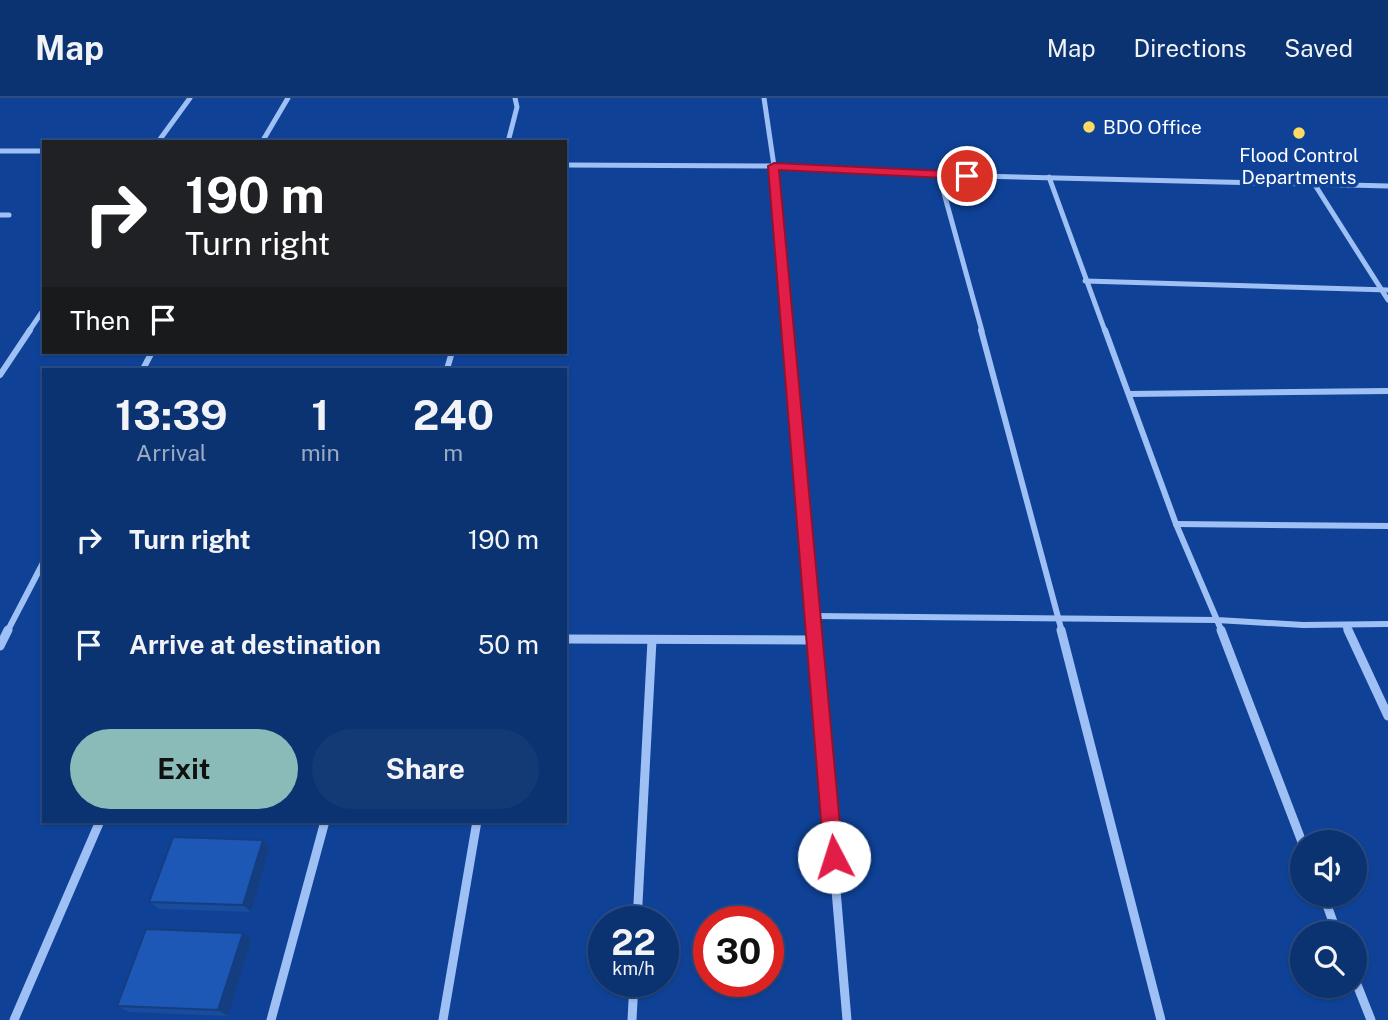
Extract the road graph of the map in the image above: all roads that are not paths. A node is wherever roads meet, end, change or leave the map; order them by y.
1 (190, 98) edge
2 (288, 98) edge
3 (515, 98) edge
4 (764, 98) edge
5 (159, 140) edge
6 (263, 140) edge
7 (509, 140) edge
8 (0, 150) edge
9 (42, 151) edge
10 (567, 165) edge
11 (774, 166) junction
12 (939, 175) junction
13 (1049, 177) junction
14 (1315, 185) junction
15 (1388, 186) edge
16 (0, 215) edge
17 (9, 215) dead end
18 (1086, 281) junction
19 (1384, 290) edge
20 (1388, 300) edge
21 (42, 312) edge
22 (0, 375) edge
23 (1388, 391) edge
24 (1129, 394) junction
25 (1176, 524) junction
26 (1388, 526) edge
27 (42, 565) edge
28 (813, 616) junction
29 (1057, 620) junction
30 (1217, 621) junction
31 (1388, 624) edge
32 (1345, 625) junction
33 (567, 639) edge
34 (652, 640) junction
35 (815, 640) junction
36 (0, 646) edge
37 (1388, 716) edge
38 (99, 823) edge
39 (324, 823) edge
40 (477, 823) edge
41 (1297, 830) edge
42 (638, 906) edge
43 (633, 997) edge
44 (1362, 998) edge
45 (14, 1020) edge
46 (271, 1020) edge
47 (443, 1020) edge
48 (632, 1020) edge
49 (847, 1020) edge
50 (1161, 1020) edge
51 (1371, 1020) edge

1 - 5 street
2 - 6 street
3 - 7 street
4 - 11 street
8 - 9 street
10 - 11 street
11 - 12 street
11 - 28 street
12 - 13 street
12 - 29 street
13 - 14 street
13 - 18 street
14 - 15 street
14 - 19 street
16 - 17 street
18 - 19 street
18 - 24 street
19 - 20 street
21 - 22 street
23 - 24 street
24 - 25 street
25 - 26 street
25 - 30 street
27 - 36 street
28 - 29 street
28 - 35 street
29 - 30 street
29 - 50 street
30 - 32 street
30 - 41 street
31 - 32 street
32 - 37 street
33 - 34 street
34 - 35 street
34 - 42 street
35 - 49 street
38 - 45 street
39 - 46 street
40 - 47 street
43 - 48 street
44 - 51 street

